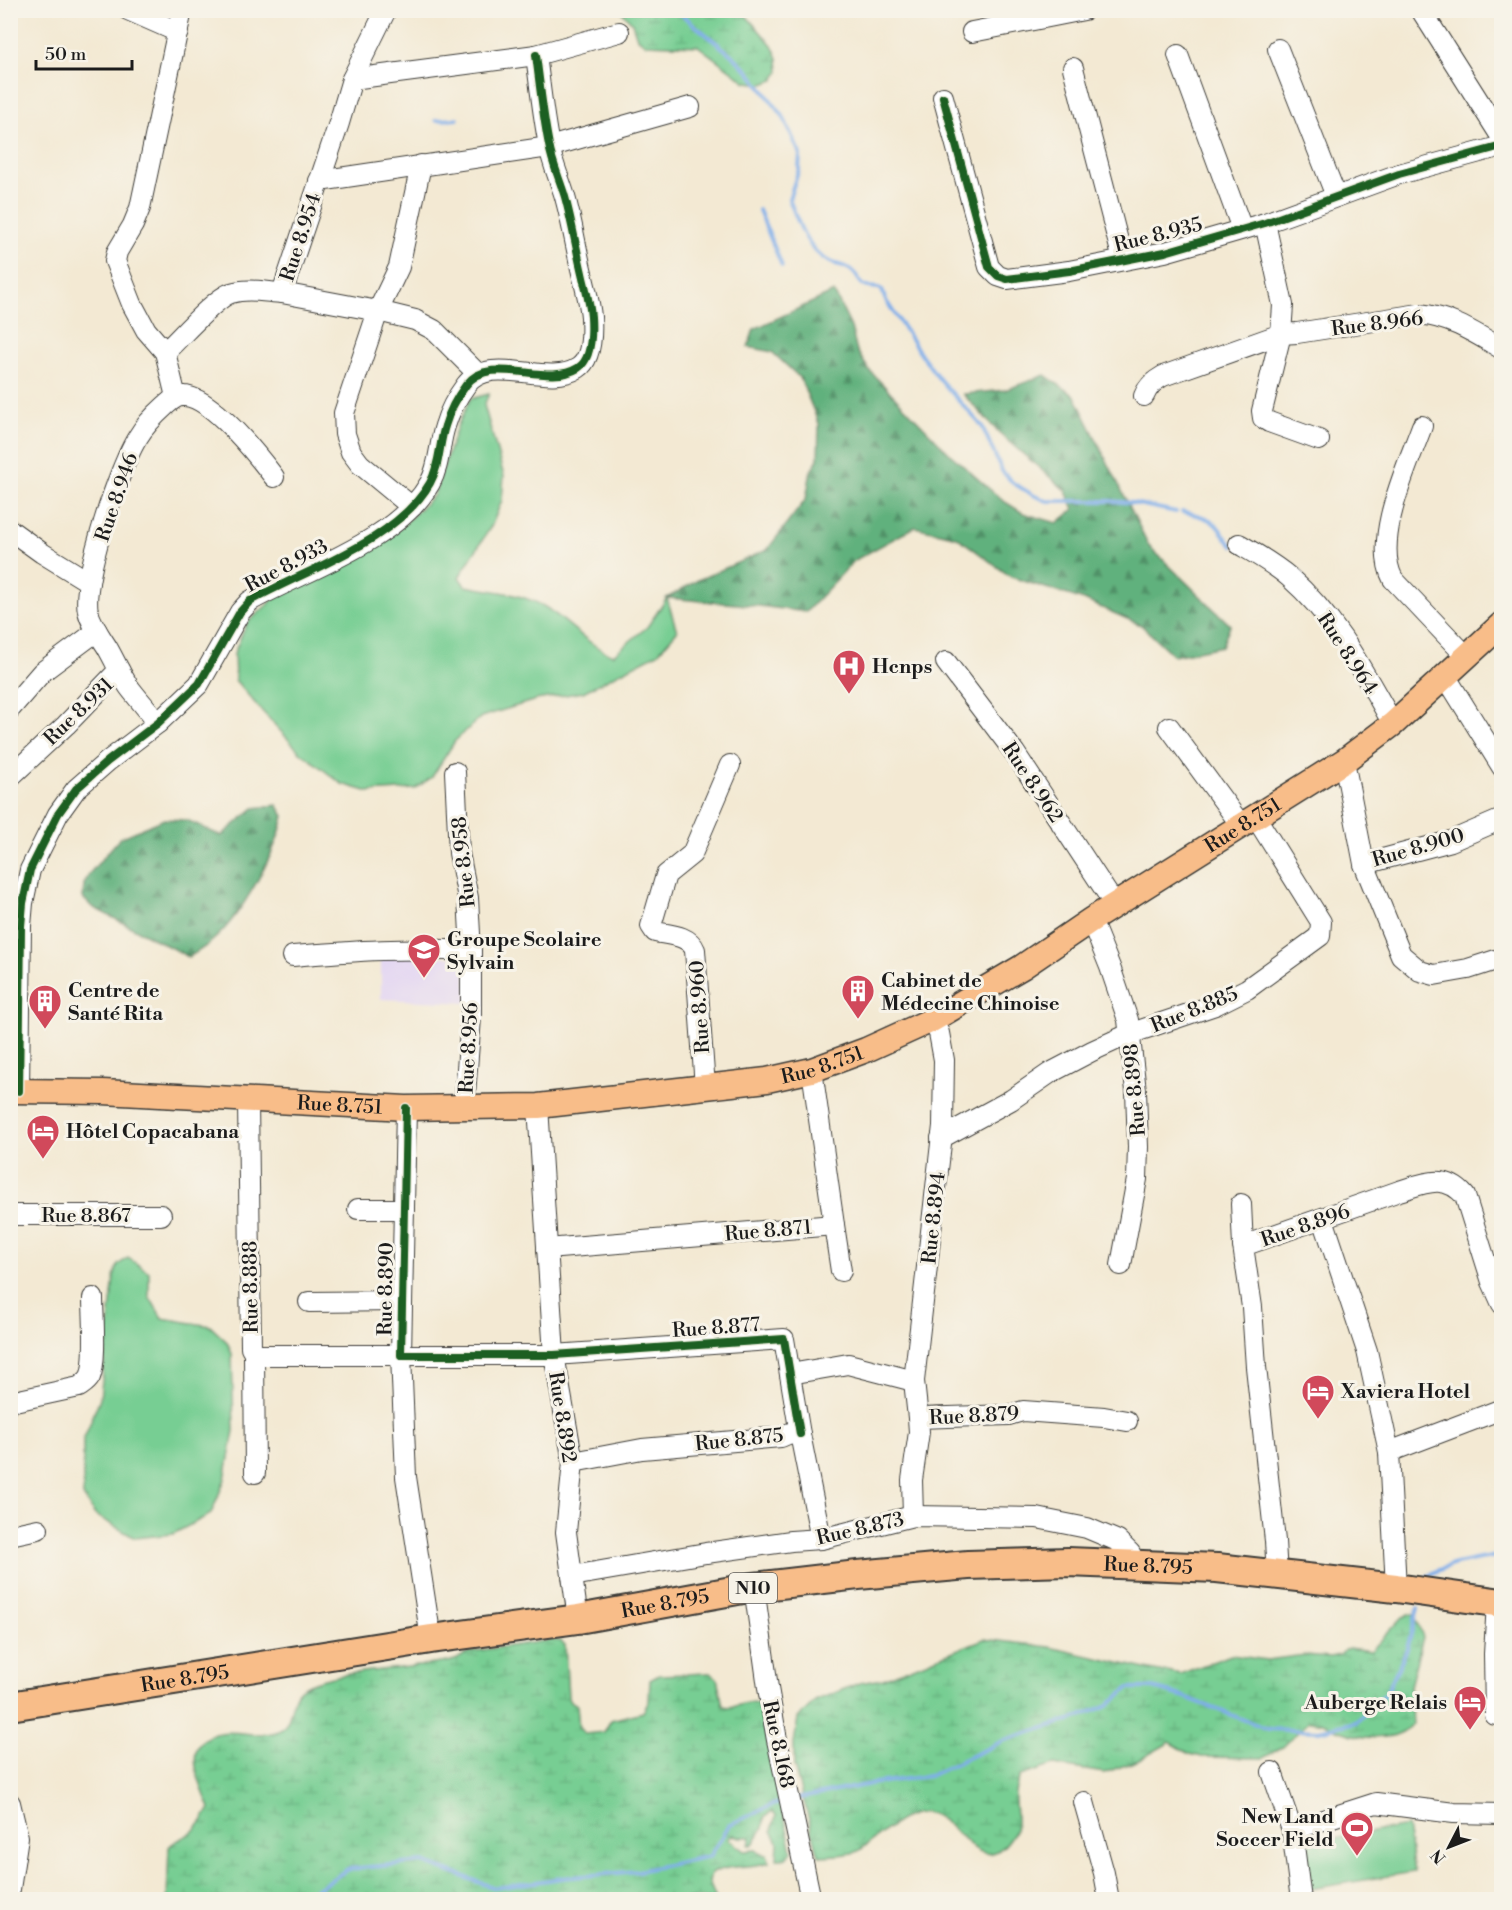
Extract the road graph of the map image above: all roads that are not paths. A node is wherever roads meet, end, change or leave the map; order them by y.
1 (128, 10) edge
2 (182, 10) edge
3 (386, 10) edge
4 (1084, 10) edge
5 (1421, 10) edge
6 (178, 32) junction
7 (620, 32) dead end
8 (972, 32) dead end
9 (1278, 49) dead end
10 (536, 55) junction
11 (1178, 55) dead end
12 (1073, 68) dead end
13 (352, 79) junction
14 (943, 97) dead end
15 (690, 107) dead end
16 (1502, 138) edge
17 (1502, 146) edge
18 (549, 147) junction
19 (421, 165) junction
20 (319, 181) junction
21 (1336, 196) junction
22 (1265, 223) junction
23 (1242, 230) junction
24 (1123, 260) junction
25 (282, 293) junction
26 (378, 312) junction
27 (1281, 334) junction
28 (1502, 349) edge
29 (165, 352) junction
30 (478, 374) junction
31 (1144, 396) dead end
32 (176, 398) junction
33 (1422, 426) dead end
34 (1319, 440) dead end
35 (274, 477) dead end
36 (412, 507) junction
37 (10, 530) edge
38 (1239, 544) dead end
39 (89, 582) junction
40 (1499, 630) edge
41 (97, 631) junction
42 (1467, 657) junction
43 (946, 662) dead end
44 (119, 670) junction
45 (1446, 678) junction
46 (10, 709) edge
47 (158, 723) junction
48 (1394, 724) junction
49 (1169, 727) dead end
50 (1344, 761) junction
51 (730, 765) dead end
52 (1502, 767) edge
53 (455, 772) dead end
54 (10, 777) edge
55 (1502, 819) edge
56 (1248, 821) junction
57 (1364, 864) junction
58 (1115, 905) junction
59 (1091, 920) junction
60 (471, 951) junction
61 (293, 956) dead end
62 (1502, 958) edge
63 (932, 1020) junction
64 (1129, 1034) junction
65 (812, 1070) junction
66 (705, 1087) junction
67 (15, 1091) edge
68 (248, 1100) junction
69 (538, 1106) junction
70 (464, 1107) junction
71 (406, 1108) junction
72 (941, 1138) junction
73 (1241, 1204) dead end
74 (358, 1209) dead end
75 (404, 1209) junction
76 (10, 1215) edge
77 (161, 1215) dead end
78 (1323, 1219) junction
79 (834, 1225) junction
80 (1243, 1246) junction
81 (547, 1249) junction
82 (1121, 1264) dead end
83 (841, 1271) dead end
84 (93, 1298) dead end
85 (401, 1300) junction
86 (309, 1302) dead end
87 (1501, 1306) edge
88 (254, 1353) junction
89 (401, 1355) junction
90 (554, 1355) junction
91 (790, 1374) junction
92 (914, 1381) junction
93 (10, 1402) edge
94 (1502, 1409) edge
95 (918, 1418) junction
96 (1127, 1421) dead end
97 (800, 1434) junction
98 (1389, 1452) junction
99 (573, 1462) junction
100 (255, 1473) dead end
101 (913, 1516) junction
102 (38, 1528) dead end
103 (10, 1534) edge
104 (821, 1539) junction
105 (1135, 1563) junction
106 (1277, 1575) junction
107 (572, 1576) junction
108 (754, 1587) junction
109 (1396, 1588) junction
110 (1499, 1603) edge
111 (578, 1619) junction
112 (431, 1639) junction
113 (10, 1706) edge
114 (1496, 1715) dead end
115 (1272, 1772) dead end
116 (1083, 1802) dead end
117 (10, 1803) edge
118 (1502, 1814) edge
119 (1292, 1830) junction
120 (10, 1889) edge
121 (811, 1899) edge
122 (1109, 1899) edge
123 (1300, 1899) edge

1 - 6 street
2 - 6 street
3 - 13 street, Rue 8.954
4 - 8 street
5 - 16 street
6 - 29 street
7 - 10 street
9 - 21 street
10 - 13 street
10 - 18 street
11 - 23 street
12 - 24 street
13 - 20 street, Rue 8.954
14 - 24 street, Rue 8.935
15 - 18 street
17 - 21 street, Rue 8.935
18 - 19 street
18 - 30 street
19 - 20 street
19 - 26 street
20 - 25 street, Rue 8.954
21 - 22 street, Rue 8.935
22 - 23 street, Rue 8.935
22 - 27 street
23 - 24 street, Rue 8.935
25 - 26 street, Rue 8.954
25 - 29 street
26 - 30 street, Rue 8.954
26 - 36 street
27 - 28 street, Rue 8.966
27 - 31 street, Rue 8.966
27 - 34 street
29 - 32 street
30 - 36 street, Rue 8.933
32 - 35 street
32 - 39 street, Rue 8.946
33 - 42 street
36 - 47 street, Rue 8.933
37 - 39 street
38 - 48 street, Rue 8.964
39 - 41 street, Rue 8.946
40 - 42 main road, Rue 8.751
41 - 44 street, Rue 8.946
41 - 46 street
42 - 45 main road, Rue 8.751
43 - 58 street, Rue 8.962
44 - 47 street, Rue 8.946
44 - 54 street, Rue 8.931
45 - 48 main road, Rue 8.751
45 - 52 street
47 - 67 street, Rue 8.933
48 - 50 main road, Rue 8.751
49 - 56 street
50 - 56 main road, Rue 8.751
50 - 57 street, Rue 8.900
51 - 66 street, Rue 8.960
53 - 60 street, Rue 8.958
55 - 57 street, Rue 8.900
56 - 58 main road, Rue 8.751
56 - 64 street, Rue 8.885
57 - 62 street
58 - 59 main road, Rue 8.751
59 - 63 main road, Rue 8.751
59 - 64 street, Rue 8.898
60 - 61 street
60 - 70 street, Rue 8.956
63 - 65 main road, Rue 8.751
63 - 72 street, Rue 8.894
64 - 72 street, Rue 8.885
64 - 82 street, Rue 8.898
65 - 66 main road, Rue 8.751
65 - 79 street, Rue 8.871
66 - 69 main road, Rue 8.751
67 - 68 main road, Rue 8.751
68 - 71 main road, Rue 8.751
68 - 88 street, Rue 8.888
69 - 70 main road, Rue 8.751
69 - 81 street, Rue 8.892
70 - 71 main road, Rue 8.751
71 - 75 street, Rue 8.890
72 - 92 street, Rue 8.894
73 - 80 street
74 - 75 street
75 - 85 street, Rue 8.890
76 - 77 street, Rue 8.867
78 - 80 street, Rue 8.896
78 - 87 street, Rue 8.896
78 - 98 street
79 - 81 street, Rue 8.871
79 - 83 street
80 - 106 street, Rue 8.896
81 - 90 street, Rue 8.892
84 - 93 street
85 - 86 street
85 - 89 street, Rue 8.890
88 - 89 street
88 - 100 street, Rue 8.888
89 - 90 street, Rue 8.890
89 - 112 street
90 - 91 street, Rue 8.877
90 - 99 street, Rue 8.892
91 - 92 street
91 - 97 street, Rue 8.877
92 - 95 street, Rue 8.894
94 - 98 street
95 - 96 street, Rue 8.879
95 - 101 street, Rue 8.879
97 - 99 street, Rue 8.875
97 - 104 street, Rue 8.875
98 - 109 street
99 - 107 street, Rue 8.892
101 - 104 street, Rue 8.873
101 - 105 street, Rue 8.873
102 - 103 street
104 - 107 street, Rue 8.873
105 - 106 highway, Rue 8.795 / N10
105 - 108 highway, Rue 8.795 / N10
106 - 109 highway, Rue 8.795 / N10
107 - 111 street, Rue 8.892
108 - 111 highway, Rue 8.795 / N10
108 - 121 street, Rue 8.168
109 - 110 highway, Rue 8.795 / N10
110 - 114 street
111 - 112 highway, Rue 8.795 / N10
112 - 113 highway, Rue 8.795 / N10
115 - 119 street
116 - 122 street
117 - 120 street
118 - 119 street
119 - 123 street

